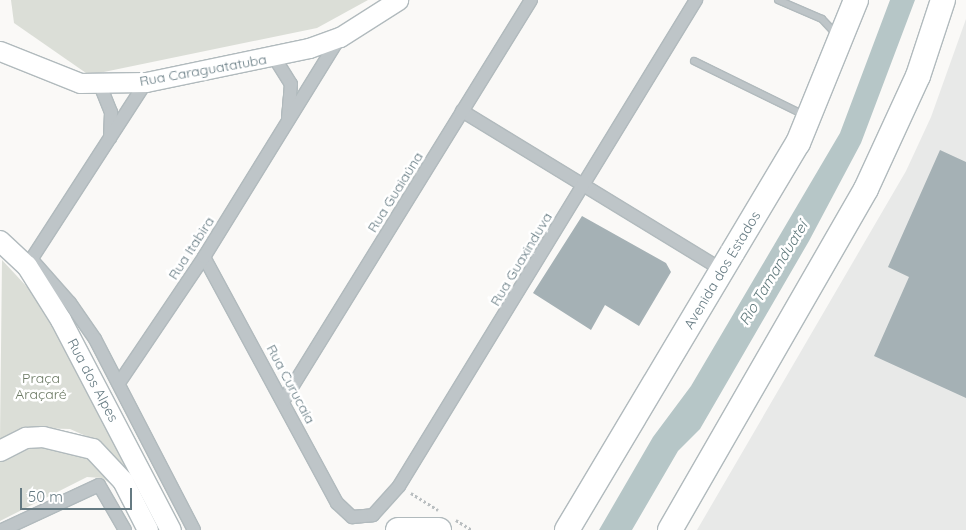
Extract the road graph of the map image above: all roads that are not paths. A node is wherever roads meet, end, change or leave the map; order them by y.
1 (398, 0) edge
2 (531, 0) edge
3 (696, 0) edge
4 (778, 0) edge
5 (856, 0) edge
6 (943, 0) edge
7 (340, 36) junction
8 (843, 41) junction
9 (0, 51) edge
10 (274, 57) junction
11 (694, 61) dead end
12 (146, 82) junction
13 (100, 85) junction
14 (462, 111) junction
15 (810, 118) junction
16 (286, 128) junction
17 (110, 140) junction
18 (583, 185) junction
19 (0, 241) edge
20 (204, 257) junction
21 (29, 263) junction
22 (722, 270) junction
23 (119, 383) junction
24 (284, 400) junction
25 (0, 451) edge
26 (357, 518) joint
27 (2, 530) edge
28 (126, 530) edge
29 (148, 530) edge
30 (171, 530) edge
31 (194, 530) edge
32 (398, 530) edge
33 (439, 530) edge
34 (567, 530) edge
35 (670, 530) edge

1 - 7 street, Rua Caraguatatuba
2 - 14 street, Rua Guaiaúna
3 - 18 street, Rua Guaxinduva
4 - 8 lane
5 - 8 highway, Avenida dos Estados
6 - 35 highway
7 - 10 street, Rua Caraguatatuba
7 - 16 street, Rua Itabira
8 - 15 highway, Avenida dos Estados
9 - 13 street, Rua Caraguatatuba
10 - 12 street, Rua Caraguatatuba
10 - 16 street, Rua Itabira
11 - 15 lane
12 - 13 street, Rua Caraguatatuba
12 - 17 street
13 - 17 street
14 - 18 street
14 - 24 street, Rua Guaiaúna
15 - 22 highway, Avenida dos Estados
16 - 20 street, Rua Itabira
17 - 21 street
18 - 22 street
18 - 26 street, Rua Guaxinduva
19 - 21 main road, Rua dos Alpes
20 - 23 street, Rua Itabira
20 - 24 street, Rua Curucaia
21 - 23 street, Rua dos Alpes
21 - 30 main road, Rua dos Alpes
22 - 34 highway, Avenida dos Estados
23 - 31 street, Rua dos Alpes
24 - 26 street, Rua Curucaia
25 - 29 main road
27 - 28 street
32 - 33 highway

